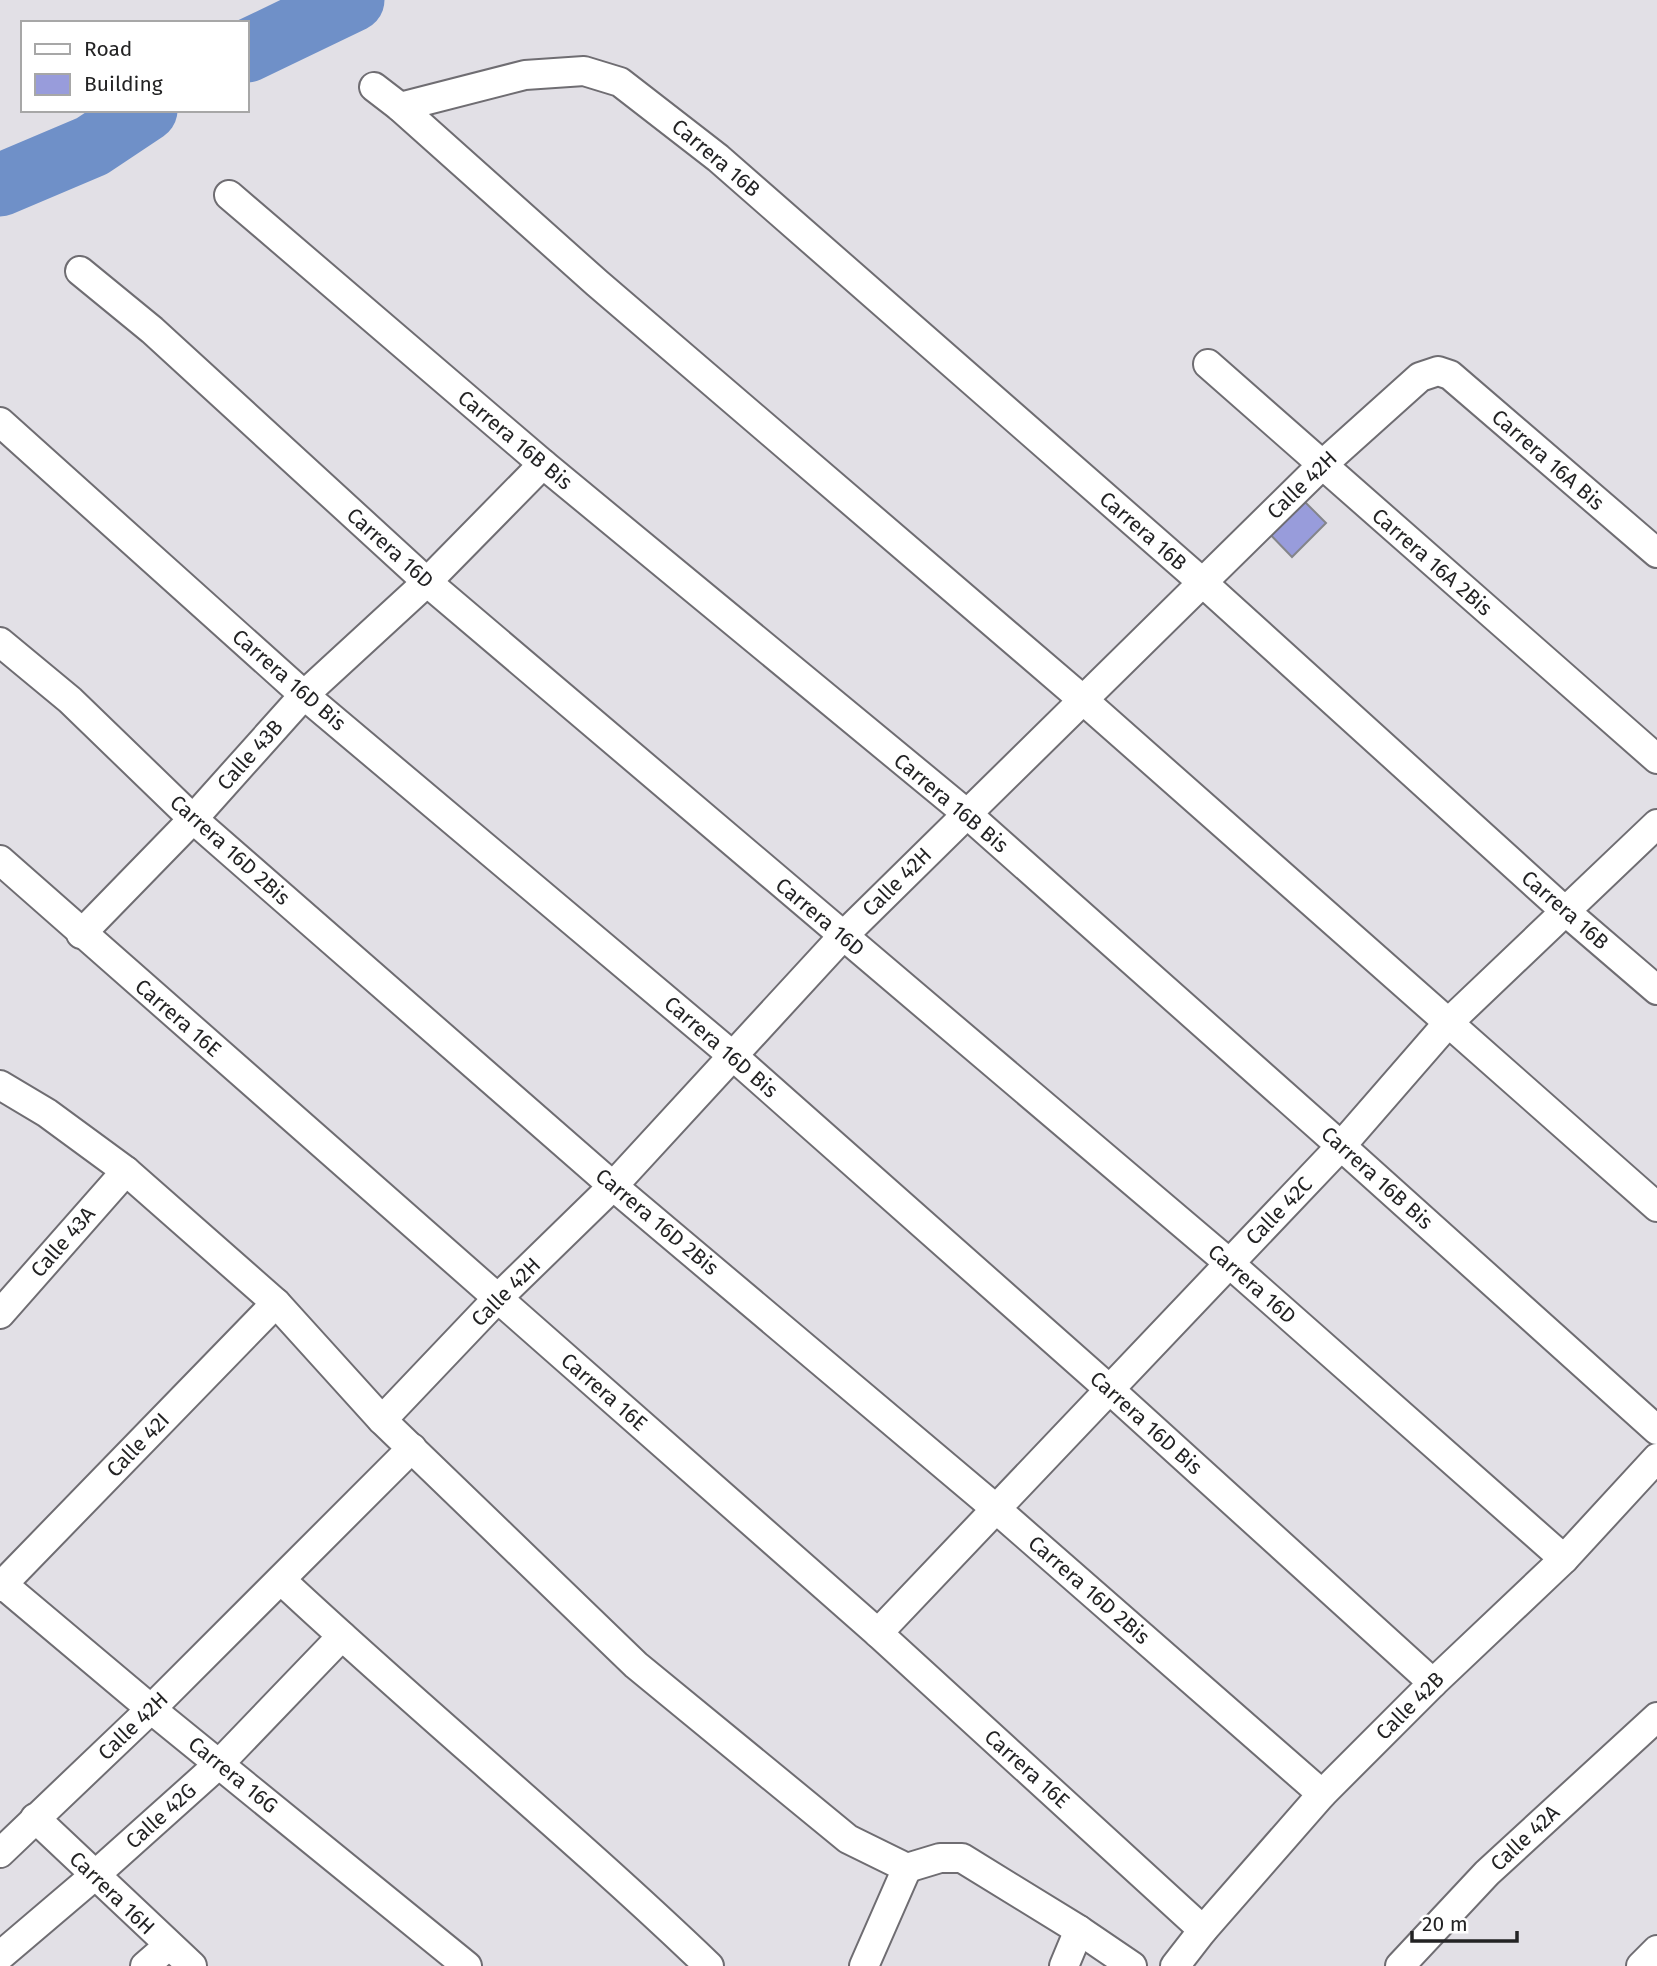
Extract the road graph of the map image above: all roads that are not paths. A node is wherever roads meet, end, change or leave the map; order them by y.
1 (374, 87) dead end
2 (400, 107) junction
3 (229, 195) dead end
4 (80, 271) dead end
5 (1208, 364) dead end
6 (1438, 370) joint
7 (0, 422) edge
8 (543, 464) junction
9 (1322, 465) junction
10 (1657, 554) edge
11 (427, 582) junction
12 (1202, 582) junction
13 (0, 642) edge
14 (304, 695) junction
15 (1082, 699) junction
16 (1657, 759) edge
17 (966, 813) junction
18 (193, 819) junction
19 (1657, 824) edge
20 (0, 860) edge
21 (1565, 911) junction
22 (81, 934) junction
23 (843, 936) junction
24 (1657, 990) edge
25 (1448, 1023) junction
26 (733, 1056) junction
27 (0, 1085) edge
28 (1341, 1146) junction
29 (126, 1171) junction
30 (613, 1186) junction
31 (1657, 1207) edge
32 (1228, 1264) junction
33 (498, 1298) junction
34 (276, 1303) junction
35 (0, 1314) edge
36 (1109, 1389) junction
37 (382, 1420) junction
38 (1657, 1430) edge
39 (412, 1448) junction
40 (1657, 1458) edge
41 (995, 1508) junction
42 (1564, 1559) junction
43 (281, 1580) junction
44 (1, 1584) edge
45 (878, 1633) junction
46 (342, 1636) junction
47 (1433, 1683) junction
48 (151, 1709) junction
49 (1657, 1717) edge
50 (219, 1764) junction
51 (1322, 1794) junction
52 (35, 1818) junction
53 (0, 1853) edge
54 (907, 1868) junction
55 (94, 1876) junction
56 (1079, 1930) junction
57 (1203, 1930) junction
58 (168, 1946) junction
59 (1657, 1950) edge
60 (0, 1956) edge
61 (145, 1966) edge
62 (192, 1966) edge
63 (467, 1966) edge
64 (709, 1966) edge
65 (864, 1966) edge
66 (1064, 1966) edge
67 (1132, 1966) edge
68 (1175, 1966) edge
69 (1400, 1966) edge
70 (1642, 1966) edge

1 - 2 street
2 - 12 street, Carrera 16B
2 - 15 street
3 - 8 street, Carrera 16B Bis
4 - 11 street, Carrera 16D
5 - 9 street, Carrera 16A 2Bis
6 - 9 street, Calle 42H
6 - 10 street, Carrera 16A Bis
7 - 14 street, Carrera 16D Bis
8 - 11 street, Calle 43B
8 - 17 street, Carrera 16B Bis
9 - 12 street, Calle 42H
9 - 16 street, Carrera 16A 2Bis
11 - 14 street, Calle 43B
11 - 23 street, Carrera 16D
12 - 15 street, Calle 42H
12 - 21 street, Carrera 16B
13 - 18 street, Carrera 16D 2Bis
14 - 18 street, Calle 43B
14 - 26 street, Carrera 16D Bis
15 - 17 street, Calle 42H
15 - 25 street
17 - 23 street, Calle 42H
17 - 28 street, Carrera 16B Bis
18 - 22 street, Calle 43B
18 - 30 street, Carrera 16D 2Bis
19 - 21 street, Calle 42C
20 - 22 street, Carrera 16E
21 - 24 street, Carrera 16B
21 - 25 street, Calle 42C
22 - 33 street, Carrera 16E
23 - 26 street, Calle 42H
23 - 32 street, Carrera 16D
25 - 28 street, Calle 42C
25 - 31 street
26 - 30 street, Calle 42H
26 - 36 street, Carrera 16D Bis
27 - 29 street
28 - 32 street, Calle 42C
28 - 38 street, Carrera 16B Bis
29 - 34 street
29 - 35 street, Calle 43A
30 - 33 street, Calle 42H
30 - 41 street, Carrera 16D 2Bis
32 - 36 street, Calle 42C
32 - 42 street, Carrera 16D
33 - 37 street, Calle 42H
33 - 45 street, Carrera 16E
34 - 37 street
34 - 44 street, Calle 42I
36 - 41 street, Calle 42C
36 - 47 street, Carrera 16D Bis
37 - 39 street
39 - 43 street, Calle 42H
39 - 54 street
40 - 42 street, Calle 42B
41 - 45 street, Calle 42C
41 - 51 street, Carrera 16D 2Bis
42 - 47 street, Calle 42B
43 - 46 street
43 - 48 street, Calle 42H
44 - 48 street, Carrera 16G
45 - 57 street, Carrera 16E
46 - 50 street, Calle 42G
46 - 64 street
47 - 51 street, Calle 42B
48 - 50 street, Carrera 16G
48 - 52 street, Calle 42H
49 - 69 street, Calle 42A
50 - 55 street, Calle 42G
50 - 63 street, Carrera 16G
51 - 57 street, Calle 42B
52 - 53 street, Calle 42H
52 - 55 street, Carrera 16H
54 - 56 street
54 - 65 street
55 - 58 street, Carrera 16H
55 - 60 street, Calle 42G
56 - 66 street
56 - 67 street
57 - 68 street, Calle 42B
58 - 61 street
58 - 62 street, Carrera 16H
59 - 70 street

